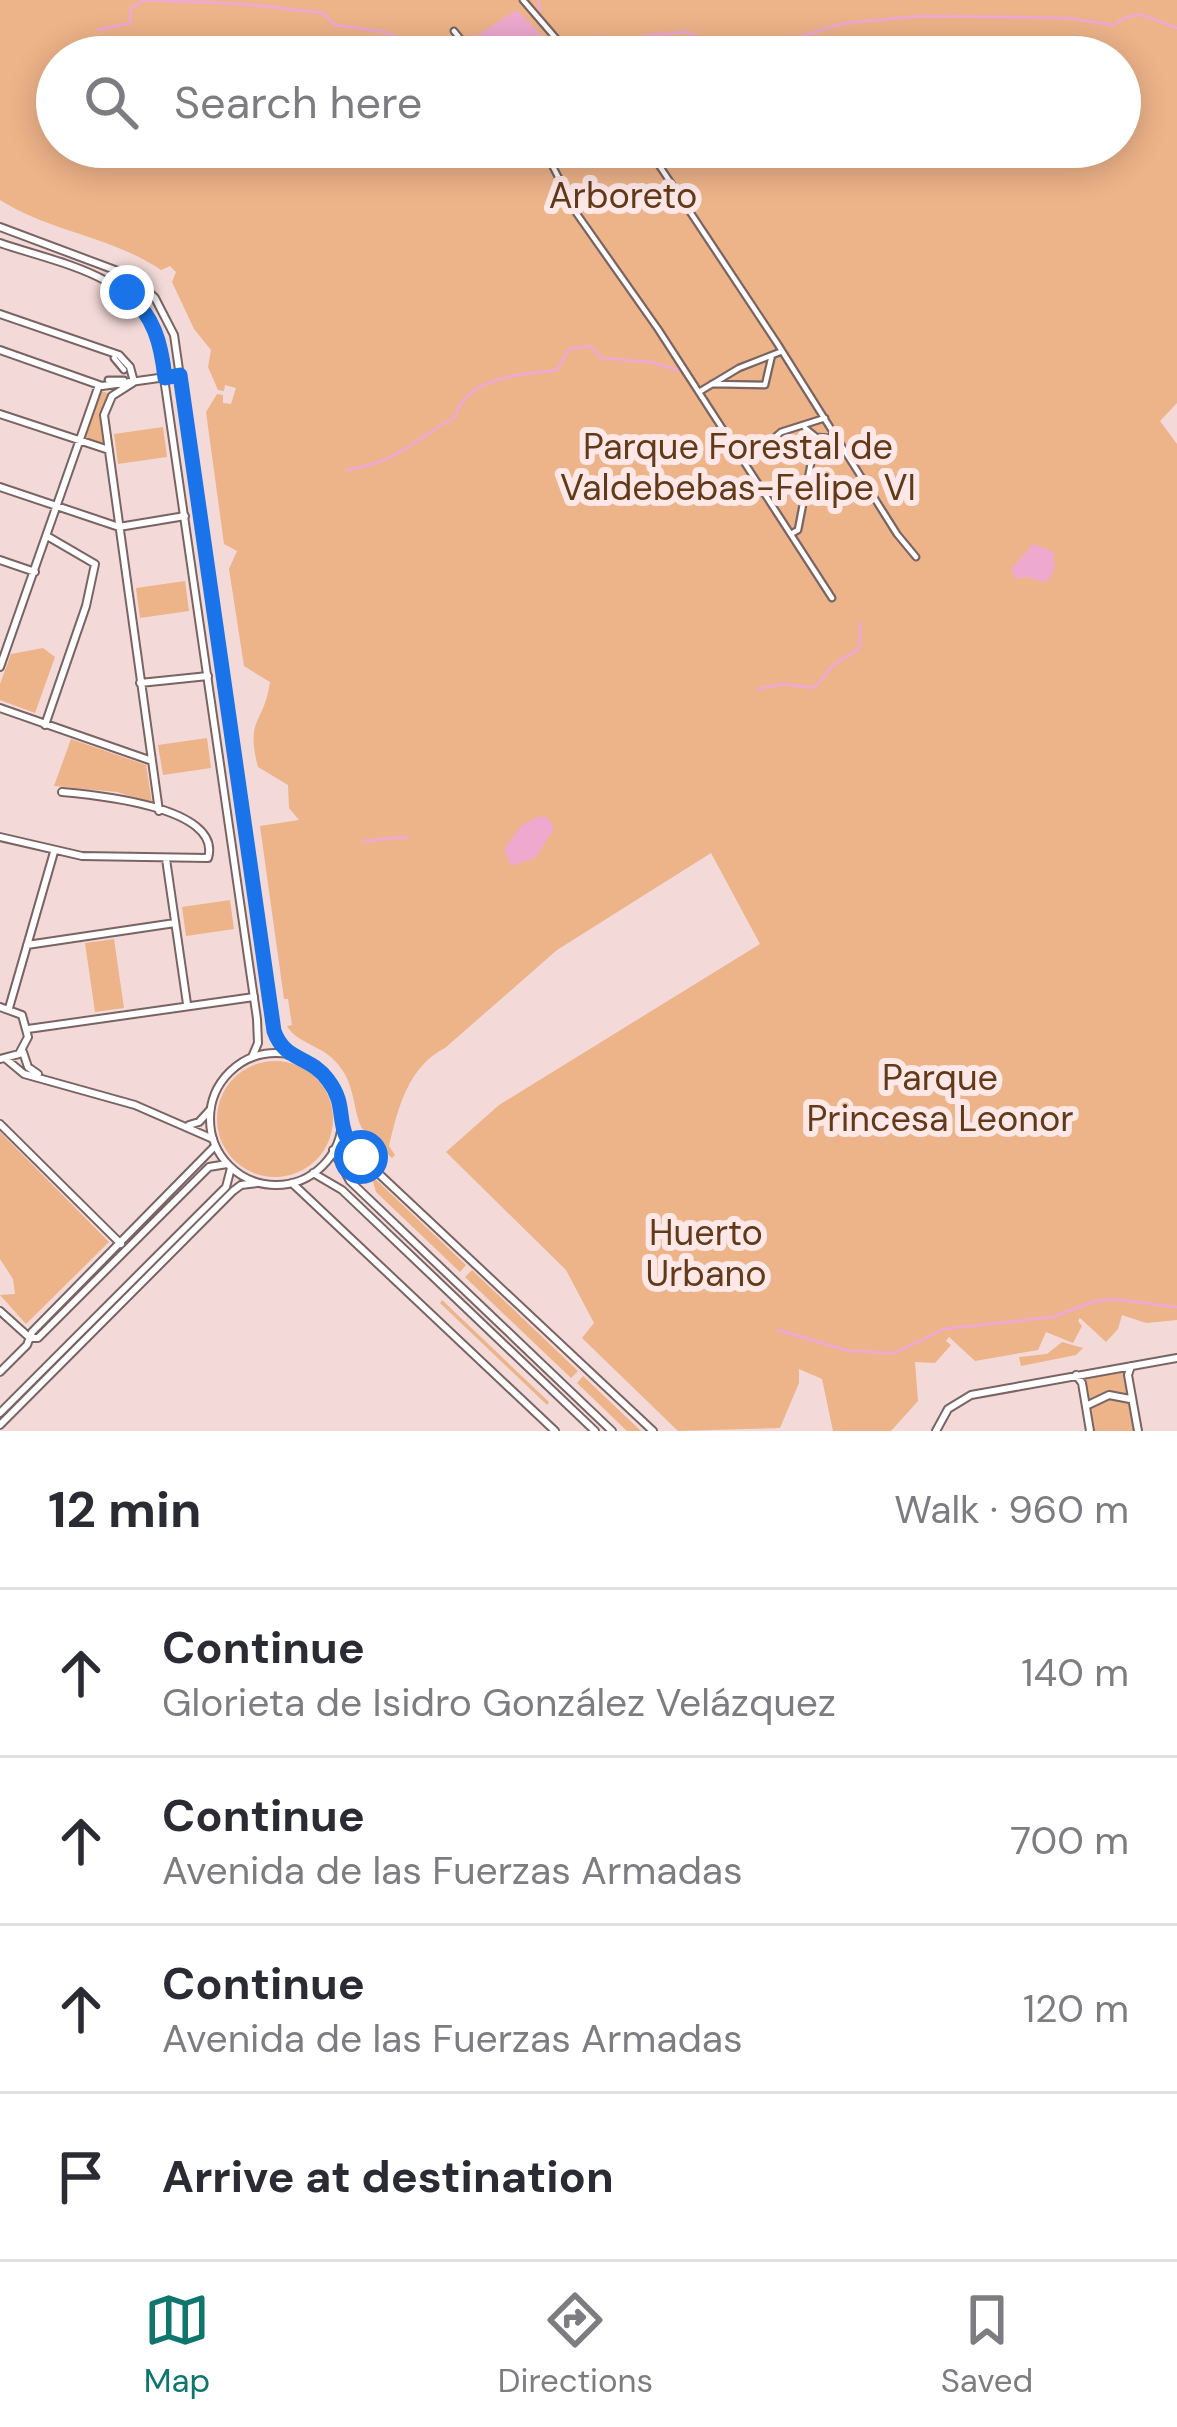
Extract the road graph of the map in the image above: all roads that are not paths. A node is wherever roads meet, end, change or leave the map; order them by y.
1 (523, 0) edge
2 (454, 32) dead end
3 (457, 36) edge
4 (554, 36) edge
5 (554, 168) edge
6 (660, 168) edge
7 (0, 227) edge
8 (0, 243) edge
9 (0, 314) edge
10 (0, 350) edge
11 (782, 351) junction
12 (772, 354) junction
13 (114, 358) dead end
14 (180, 375) junction
15 (165, 378) junction
16 (108, 380) dead end
17 (134, 382) junction
18 (712, 384) junction
19 (99, 385) junction
20 (699, 392) junction
21 (0, 414) edge
22 (824, 418) junction
23 (805, 428) dead end
24 (816, 437) junction
25 (830, 438) dead end
26 (79, 442) junction
27 (109, 450) junction
28 (746, 463) junction
29 (0, 487) edge
30 (57, 508) junction
31 (185, 516) junction
32 (119, 527) junction
33 (791, 534) junction
34 (47, 536) junction
35 (916, 557) dead end
36 (0, 560) edge
37 (35, 572) junction
38 (832, 598) dead end
39 (0, 633) edge
40 (11, 637) junction
41 (0, 667) edge
42 (208, 676) junction
43 (140, 683) junction
44 (0, 708) edge
45 (45, 725) junction
46 (152, 761) junction
47 (62, 792) dead end
48 (160, 811) junction
49 (0, 837) edge
50 (54, 852) junction
51 (166, 859) junction
52 (175, 923) junction
53 (27, 945) junction
54 (254, 997) junction
55 (187, 1004) junction
56 (5, 1007) edge
57 (28, 1028) junction
58 (23, 1050) junction
59 (288, 1055) junction
60 (252, 1057) junction
61 (3, 1059) edge
62 (41, 1076) junction
63 (210, 1110) junction
64 (180, 1123) junction
65 (0, 1124) edge
66 (341, 1130) junction
67 (214, 1143) junction
68 (333, 1150) junction
69 (229, 1166) junction
70 (313, 1173) junction
71 (257, 1183) junction
72 (292, 1183) junction
73 (122, 1245) junction
74 (0, 1311) edge
75 (30, 1338) junction
76 (1177, 1358) edge
77 (1131, 1366) junction
78 (0, 1372) edge
79 (1076, 1375) junction
80 (1132, 1402) junction
81 (1086, 1407) junction
82 (0, 1413) edge
83 (0, 1425) edge
84 (555, 1431) edge
85 (595, 1431) edge
86 (612, 1431) edge
87 (652, 1431) edge
88 (936, 1431) edge
89 (1090, 1431) edge
90 (1138, 1431) edge

1 - 4 street
2 - 3 street
5 - 20 street
6 - 11 street
7 - 14 street
8 - 15 street
9 - 17 street
10 - 19 street
11 - 12 street
11 - 22 street
12 - 18 street
12 - 18 street
13 - 16 street
14 - 15 street
14 - 59 street
15 - 17 street
15 - 31 street
17 - 19 street
17 - 27 street
18 - 20 street
19 - 26 street
20 - 28 street
21 - 26 street
22 - 28 street
22 - 35 street
23 - 24 street
24 - 25 street
24 - 33 street
26 - 27 street
26 - 30 street
27 - 32 street
28 - 33 street
29 - 30 street
30 - 32 street
30 - 34 street
31 - 32 street
31 - 42 street
32 - 43 street
33 - 38 street
34 - 37 street
34 - 45 street
36 - 37 street
37 - 40 street
39 - 40 street
40 - 41 street
42 - 43 street
42 - 54 street
43 - 46 street
44 - 45 street
45 - 46 street
46 - 48 street
47 - 48 street
48 - 51 street
49 - 50 street
50 - 51 street
50 - 53 street
51 - 52 street
52 - 53 street
52 - 55 street
53 - 56 street
54 - 55 street
54 - 60 street
55 - 57 street
56 - 57 street
57 - 58 street
58 - 61 street
58 - 62 street
59 - 60 street
59 - 66 street
60 - 63 street
61 - 62 street
62 - 64 street
63 - 64 street
63 - 67 street
64 - 67 street
65 - 73 street
66 - 68 street
66 - 87 street
67 - 69 street
67 - 73 street
68 - 70 street
68 - 86 street
69 - 71 street
69 - 75 street
69 - 82 street
70 - 72 street
70 - 85 street
71 - 72 street
71 - 83 street
72 - 84 street
73 - 75 street
74 - 75 street
75 - 78 street
76 - 77 street
77 - 79 street
77 - 80 street
79 - 81 street
79 - 88 street
80 - 81 street
80 - 90 street
81 - 89 street

